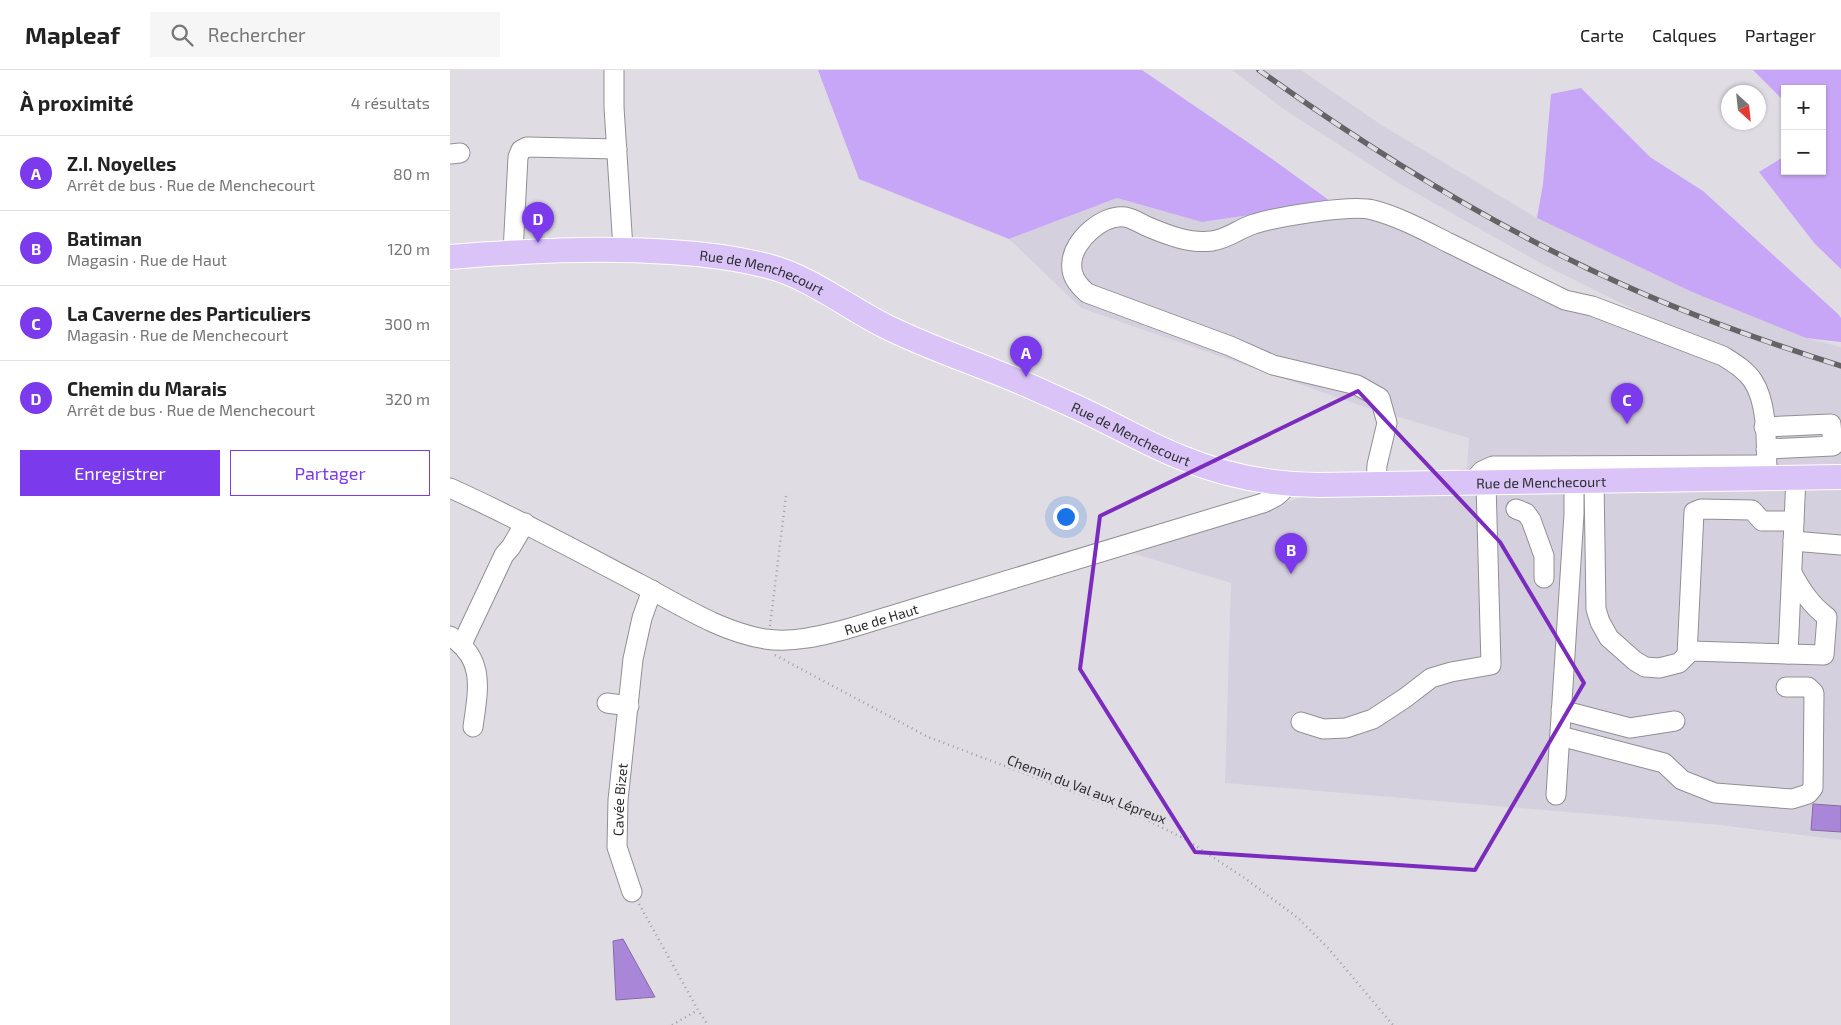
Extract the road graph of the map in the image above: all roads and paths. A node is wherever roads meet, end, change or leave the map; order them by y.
1 (614, 70) edge
2 (617, 149) junction
3 (623, 249) junction
4 (513, 252) junction
5 (450, 257) edge
6 (1764, 427) junction
7 (1766, 464) junction
8 (1580, 476) junction
9 (1841, 476) edge
10 (1796, 477) junction
11 (1264, 481) junction
12 (1515, 482) junction
13 (1479, 483) junction
14 (1287, 484) junction
15 (1376, 484) junction
16 (450, 488) edge
17 (786, 496) dead end
18 (1249, 506) junction
19 (1516, 510) junction
20 (1794, 521) junction
21 (1487, 522) junction
22 (525, 523) junction
23 (1793, 541) junction
24 (1841, 545) edge
25 (1792, 572) junction
26 (1544, 578) dead end
27 (652, 590) junction
28 (770, 639) junction
29 (456, 640) edge
30 (1788, 654) junction
31 (1687, 655) junction
32 (1786, 687) dead end
33 (607, 703) dead end
34 (629, 706) junction
35 (1561, 710) junction
36 (1676, 721) dead end
37 (1301, 722) dead end
38 (473, 727) dead end
39 (1560, 736) junction
40 (1556, 795) dead end
41 (632, 892) joint
42 (698, 1010) junction
43 (672, 1025) edge
44 (708, 1025) edge
45 (1393, 1025) edge

1 - 2 street
2 - 3 street
2 - 4 street
3 - 4 main road, Rue de Menchecourt
3 - 11 main road, Rue de Menchecourt
4 - 5 main road, Rue de Menchecourt
6 - 7 street
6 - 7 street
6 - 15 street
7 - 8 main road, Rue de Menchecourt
7 - 10 main road, Rue de Menchecourt
8 - 12 main road, Rue de Menchecourt
8 - 13 street
8 - 31 street
8 - 35 street
9 - 10 main road, Rue de Menchecourt
10 - 20 street
11 - 14 main road, Rue de Menchecourt
11 - 18 street
12 - 13 main road, Rue de Menchecourt
12 - 19 street
13 - 15 main road, Rue de Menchecourt
13 - 21 street
14 - 15 main road, Rue de Menchecourt
14 - 18 street, Rue de Haut
16 - 22 street, Rue de Haut
17 - 28 path
18 - 28 street, Rue de Haut
19 - 21 street
19 - 26 street
20 - 23 street
20 - 31 street
21 - 37 street
22 - 27 street, Rue de Haut
22 - 29 street
23 - 24 street
23 - 25 street
25 - 30 street
25 - 30 street
27 - 28 street, Rue de Haut
27 - 34 street, Cavée Bizet
28 - 45 path, Chemin du Val aux Lépreux
29 - 38 street
30 - 31 street
32 - 39 street
33 - 34 street
34 - 41 street, Cavée Bizet
35 - 36 street
35 - 39 street
39 - 40 street
41 - 42 path
42 - 43 path
42 - 44 path

